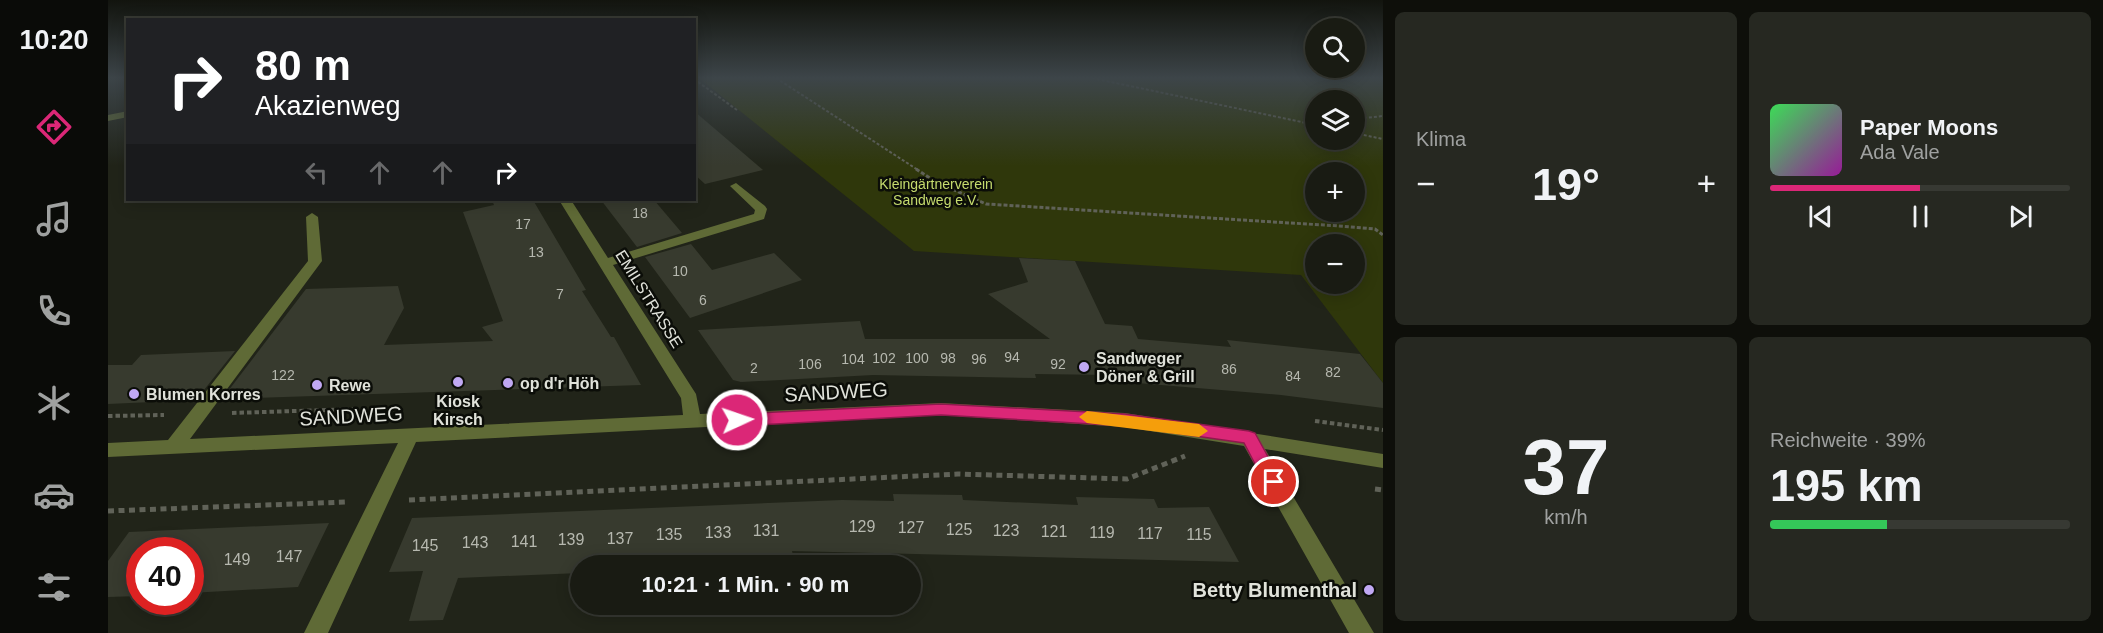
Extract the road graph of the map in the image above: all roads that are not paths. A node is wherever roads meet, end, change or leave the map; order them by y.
1 (126, 114) edge
2 (108, 118) edge
3 (736, 186) dead end
4 (566, 201) edge
5 (312, 217) dead end
6 (606, 263) junction
7 (692, 422) junction
8 (410, 436) junction
9 (1249, 438) junction
10 (174, 446) junction
11 (108, 450) edge
12 (1383, 461) edge
13 (316, 633) edge
14 (1362, 633) edge

1 - 2 street
3 - 6 street
4 - 6 street, EMILSTRASSE
5 - 10 street
6 - 7 street, EMILSTRASSE
7 - 8 street, SANDWEG
7 - 9 street, SANDWEG
8 - 10 street, SANDWEG
8 - 13 street
9 - 12 street, SANDWEG
9 - 14 street
10 - 11 street, SANDWEG

